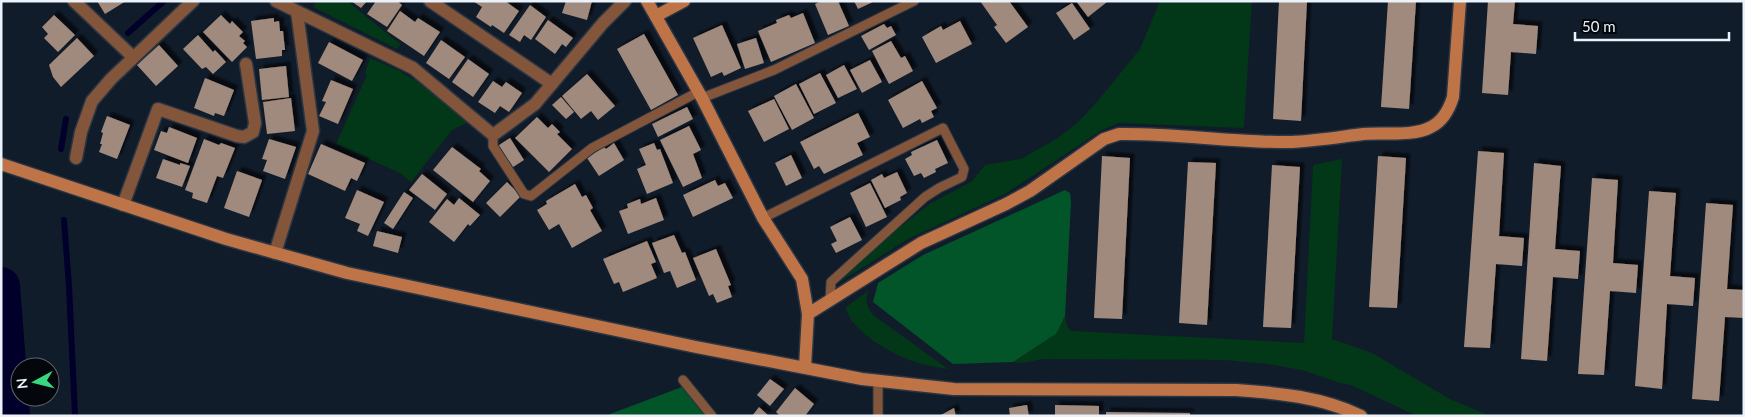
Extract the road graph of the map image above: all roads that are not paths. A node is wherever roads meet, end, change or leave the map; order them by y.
1 (74, 1) edge
2 (193, 1) edge
3 (276, 1) edge
4 (430, 1) edge
5 (625, 1) edge
6 (647, 1) edge
7 (684, 1) edge
8 (914, 1) edge
9 (1460, 1) edge
10 (297, 12) junction
11 (656, 16) junction
12 (133, 57) junction
13 (246, 64) dead end
14 (552, 84) junction
15 (700, 95) junction
16 (492, 135) junction
17 (76, 158) dead end
18 (1, 164) edge
19 (123, 205) junction
20 (763, 218) junction
21 (275, 253) junction
22 (830, 300) junction
23 (808, 314) junction
24 (805, 367) junction
25 (683, 380) dead end
26 (878, 381) junction
27 (712, 416) edge
28 (878, 416) edge
29 (1360, 416) edge

1 - 12 street
2 - 12 street
3 - 10 street
4 - 14 street
5 - 14 street
6 - 11 street
7 - 11 street
8 - 15 lane
9 - 22 street
10 - 16 street
10 - 21 street
11 - 15 street
12 - 17 street
13 - 19 street
14 - 16 street
15 - 16 lane
15 - 20 street
18 - 19 street
19 - 21 street
20 - 22 lane
20 - 23 street
21 - 24 street
22 - 23 street
23 - 24 street
24 - 26 street
25 - 27 lane
26 - 28 lane
26 - 29 street

